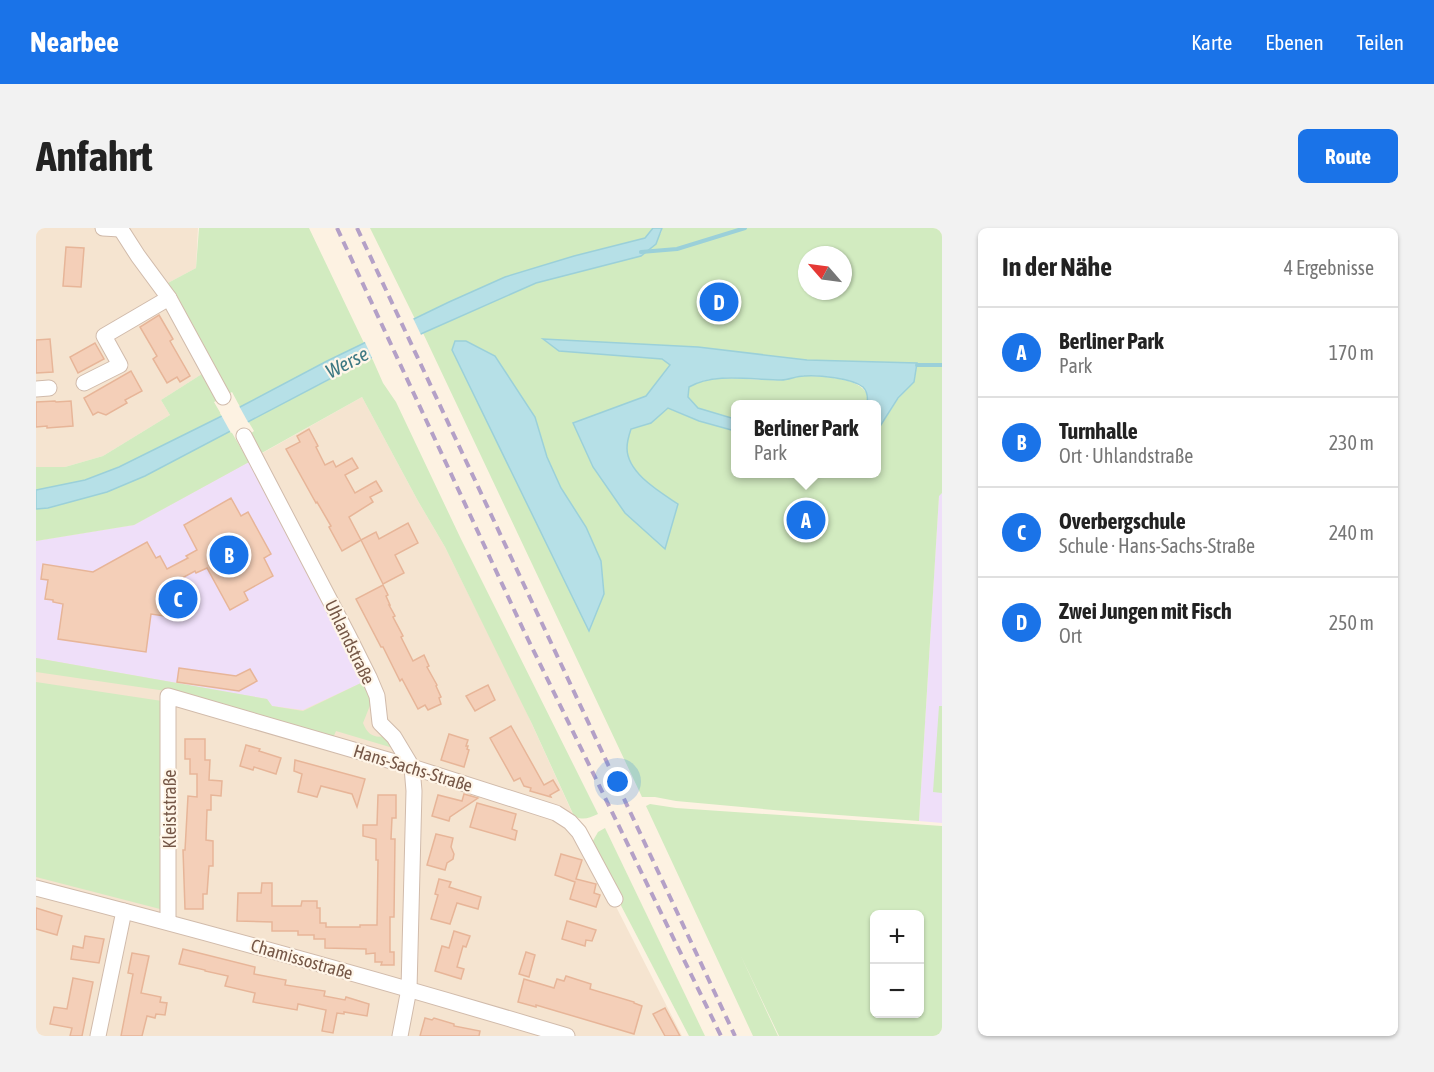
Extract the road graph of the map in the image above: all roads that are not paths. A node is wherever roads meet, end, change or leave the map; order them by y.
1 (103, 228) edge
2 (120, 229) edge
3 (169, 298) junction
4 (84, 383) dead end
5 (223, 397) dead end
6 (244, 436) dead end
7 (168, 696) joint
8 (411, 767) junction
9 (36, 888) edge
10 (615, 899) dead end
11 (124, 911) junction
12 (168, 922) junction
13 (409, 989) junction
14 (99, 1036) edge
15 (400, 1036) edge
16 (567, 1036) edge

1 - 2 street
2 - 3 street
3 - 4 street
3 - 5 street
6 - 8 street, Uhlandstraße
7 - 8 street, Hans-Sachs-Straße
7 - 12 street, Kleiststraße
8 - 10 street, Hans-Sachs-Straße
8 - 13 street, Uhlandstraße
9 - 11 street, Chamissostraße
11 - 12 street, Chamissostraße
11 - 14 street
12 - 13 street, Chamissostraße
13 - 15 street, Uhlandstraße
13 - 16 street, Chamissostraße

